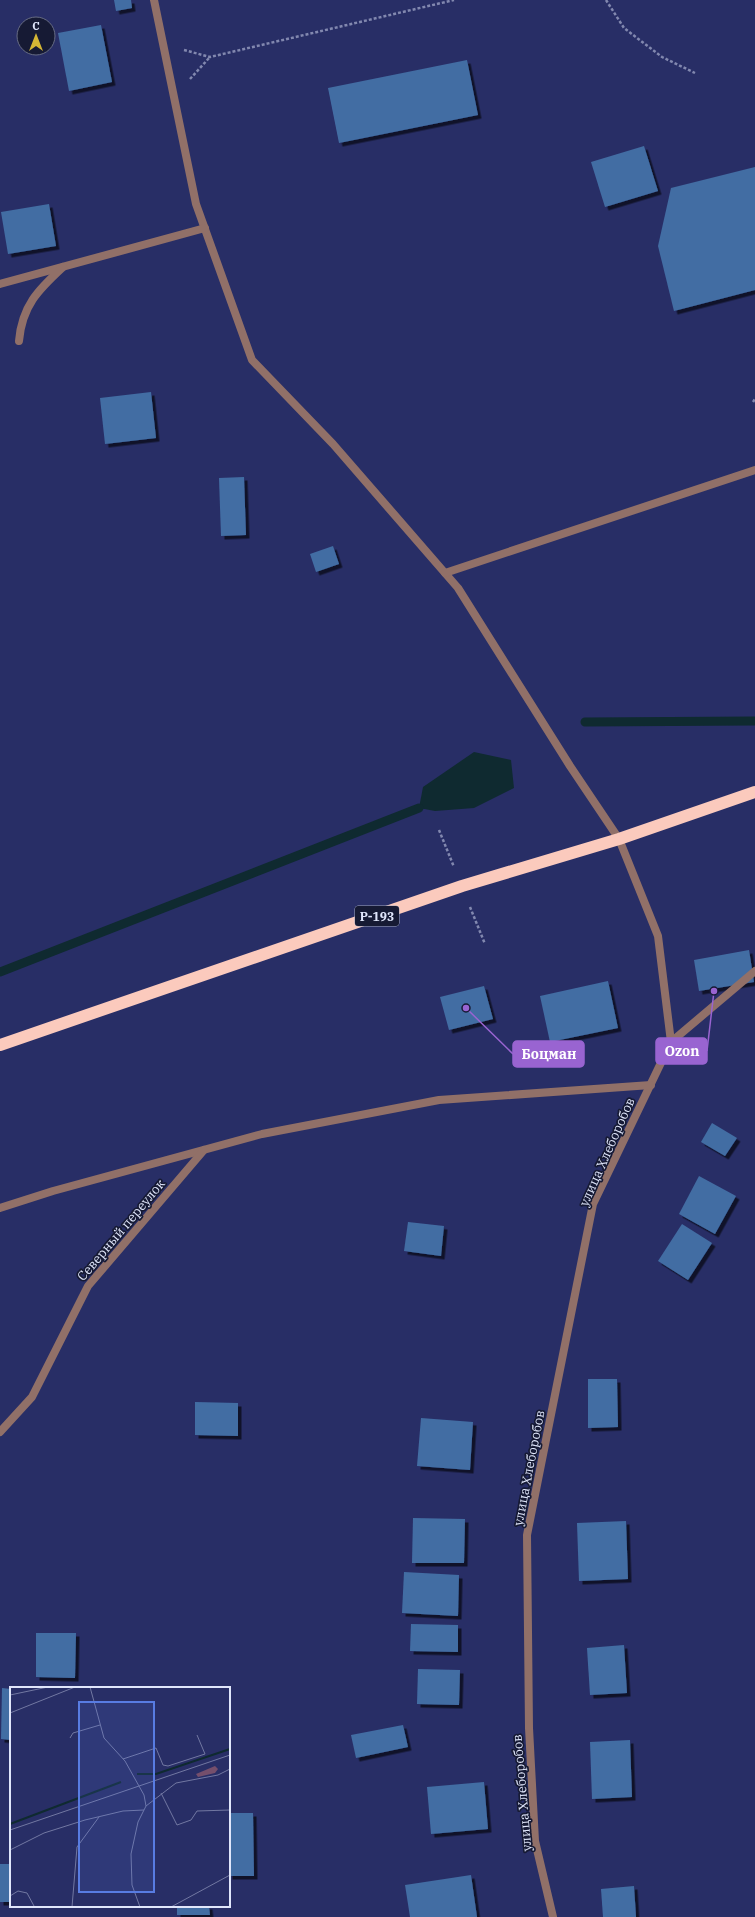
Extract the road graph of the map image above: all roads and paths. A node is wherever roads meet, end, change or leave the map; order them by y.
1 (154, 0) edge
2 (454, 0) edge
3 (606, 0) edge
4 (164, 45) junction
5 (695, 73) dead end
6 (205, 228) junction
7 (63, 267) junction
8 (0, 284) edge
9 (19, 341) dead end
10 (755, 470) edge
11 (445, 573) junction
12 (755, 792) edge
13 (619, 839) junction
14 (755, 971) edge
15 (671, 1042) junction
16 (0, 1045) edge
17 (650, 1085) junction
18 (204, 1150) junction
19 (0, 1208) edge
20 (0, 1432) edge
21 (553, 1917) edge

1 - 4 street
2 - 4 path
3 - 5 path
4 - 6 street
6 - 7 street
6 - 11 street
7 - 8 street
7 - 9 street
10 - 11 street
11 - 13 street
12 - 13 highway, Р-193
13 - 15 street
13 - 16 highway, Р-193
14 - 15 street, улица Хлеборобов
15 - 17 street, улица Хлеборобов
17 - 18 street
17 - 21 street, улица Хлеборобов
18 - 19 street
18 - 20 street, Северный переулок

